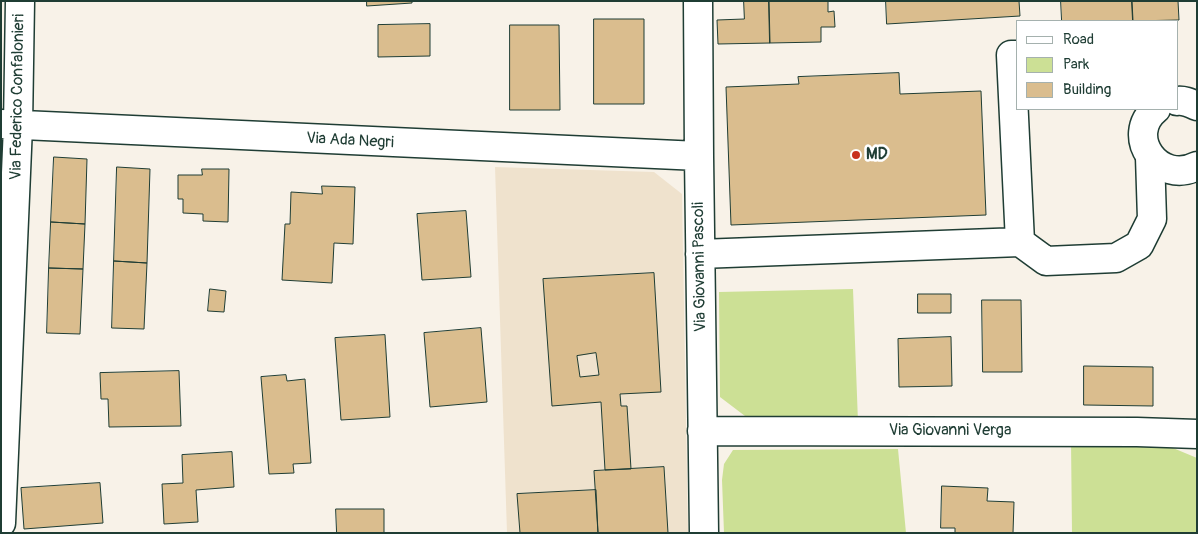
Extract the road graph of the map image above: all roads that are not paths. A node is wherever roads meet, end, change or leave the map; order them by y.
1 (20, 1) edge
2 (698, 1) edge
3 (1016, 55) edge
4 (1163, 110) edge
5 (10, 125) edge
6 (698, 156) junction
7 (1150, 157) junction
8 (1196, 168) edge
9 (1020, 242) junction
10 (700, 254) junction
11 (702, 431) junction
12 (1197, 434) edge
13 (1, 523) edge
14 (704, 533) edge

1 - 5 street, Via Federico Confalonieri
2 - 6 street, Via Giovanni Pascoli
3 - 9 street
4 - 7 street
5 - 6 street, Via Ada Negri
5 - 13 street, Via Federico Confalonieri
6 - 10 street, Via Giovanni Pascoli
7 - 8 street
7 - 9 street
9 - 10 street
10 - 11 street, Via Giovanni Pascoli
11 - 12 street, Via Giovanni Verga
11 - 14 street, Via Giovanni Pascoli

